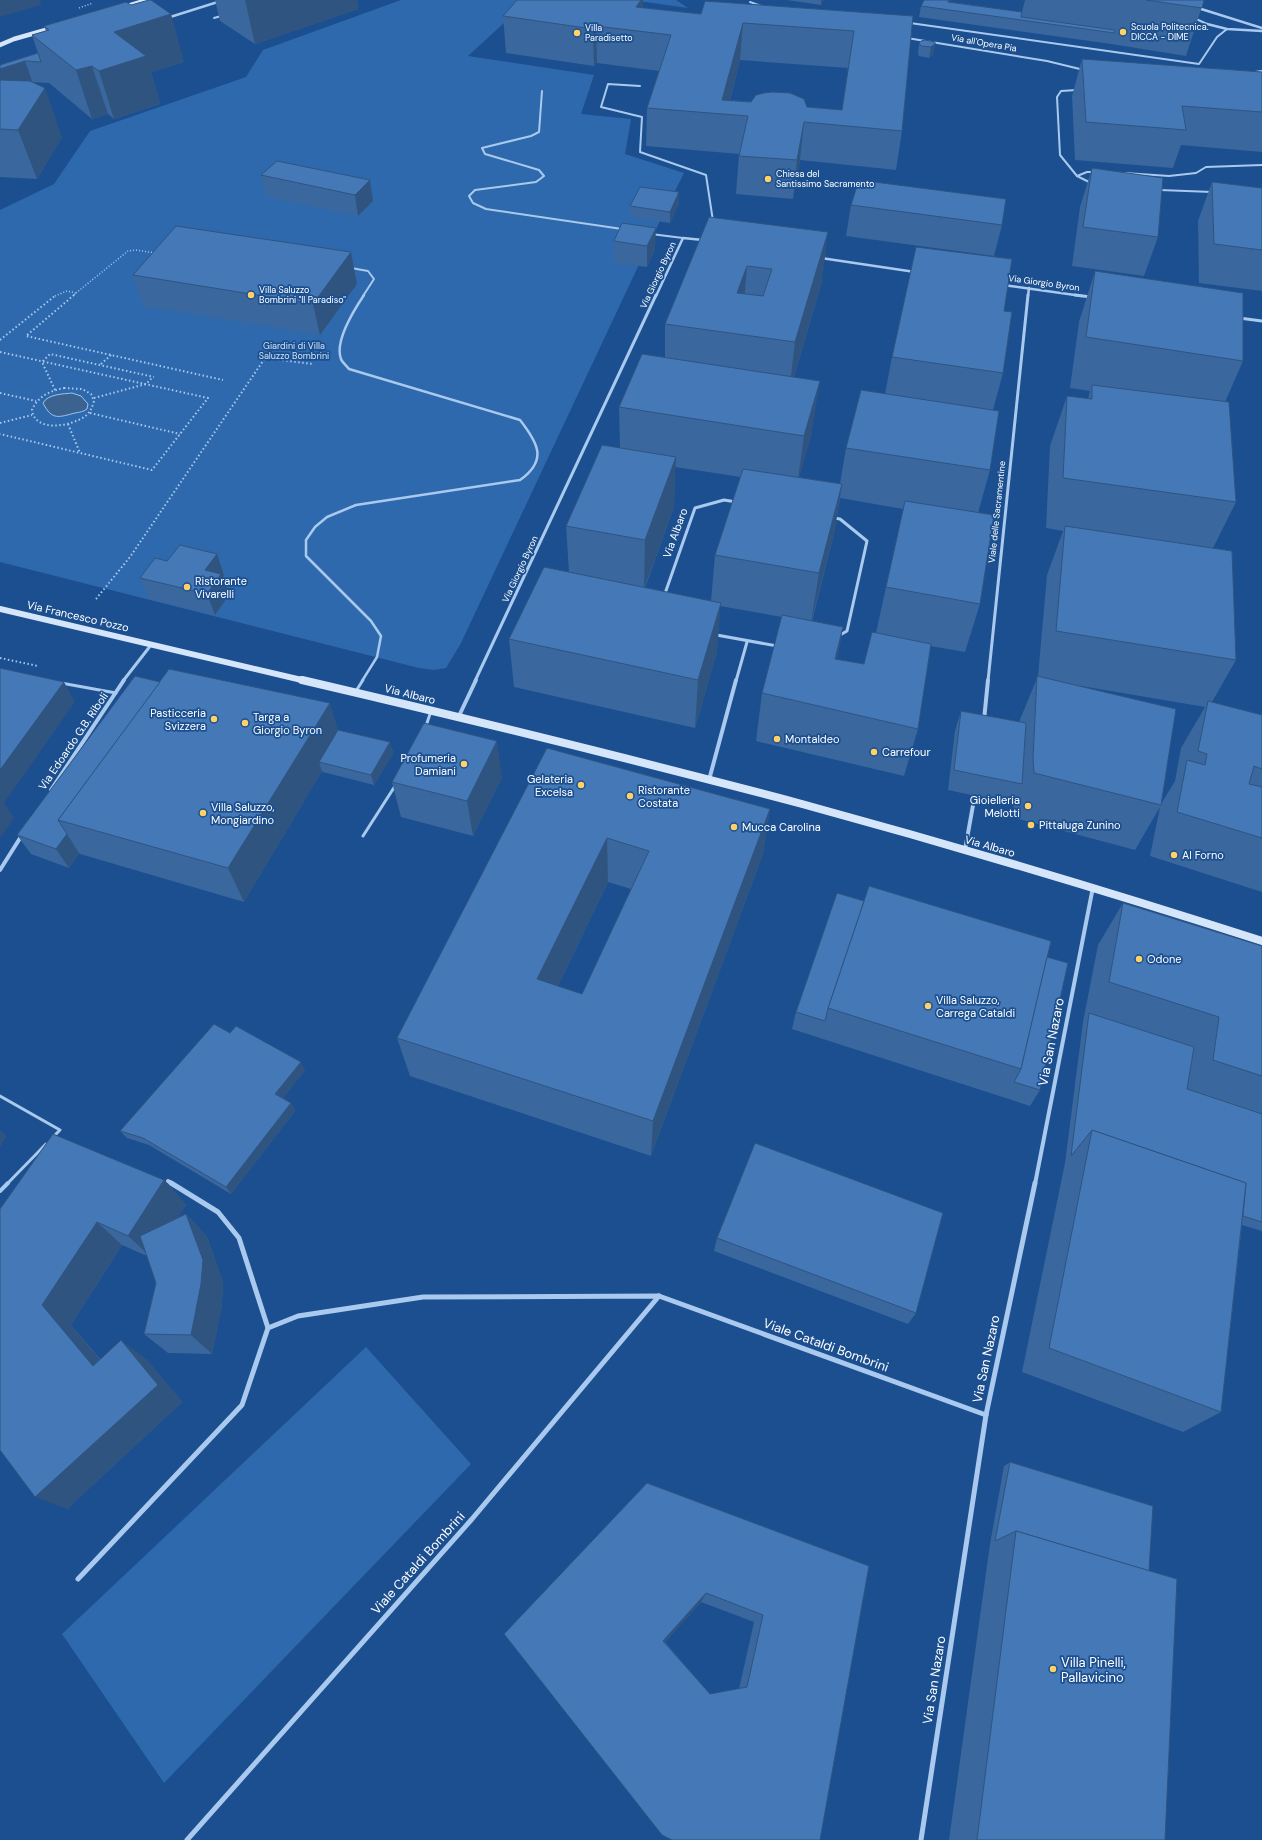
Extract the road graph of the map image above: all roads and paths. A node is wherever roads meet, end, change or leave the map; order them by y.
1 (147, 0) edge
2 (224, 0) edge
3 (750, 2) dead end
4 (766, 7) edge
5 (1195, 7) edge
6 (117, 9) edge
7 (221, 16) dead end
8 (1190, 16) dead end
9 (214, 18) dead end
10 (164, 19) dead end
11 (907, 23) edge
12 (1207, 24) joint
13 (58, 26) edge
14 (1227, 29) junction
15 (1262, 30) edge
16 (900, 37) edge
17 (0, 46) edge
18 (1262, 71) edge
19 (1090, 72) edge
20 (1255, 72) edge
21 (640, 86) dead end
22 (1082, 90) edge
23 (542, 91) dead end
24 (1262, 165) edge
25 (1094, 172) edge
26 (1124, 173) edge
27 (1077, 176) junction
28 (1098, 185) edge
29 (1156, 190) edge
30 (1214, 192) edge
31 (714, 227) edge
32 (623, 230) edge
33 (646, 233) edge
34 (683, 238) junction
35 (709, 241) edge
36 (157, 253) edge
37 (816, 257) edge
38 (348, 268) edge
39 (918, 272) edge
40 (998, 284) edge
41 (1029, 288) junction
42 (76, 293) junction
43 (1099, 298) edge
44 (1231, 317) edge
45 (1262, 321) edge
46 (0, 340) edge
47 (0, 352) edge
48 (112, 355) junction
49 (42, 362) junction
50 (101, 365) junction
51 (349, 369) junction
52 (223, 380) dead end
53 (146, 384) junction
54 (54, 390) junction
55 (0, 393) edge
56 (94, 398) junction
57 (36, 401) junction
58 (90, 413) junction
59 (32, 414) junction
60 (0, 423) edge
61 (68, 424) junction
62 (0, 434) edge
63 (180, 434) junction
64 (80, 454) junction
65 (96, 599) dead end
66 (0, 609) edge
67 (747, 642) junction
68 (151, 645) junction
69 (54, 682) edge
70 (355, 692) junction
71 (116, 693) junction
72 (432, 711) junction
73 (458, 718) junction
74 (984, 721) edge
75 (423, 733) edge
76 (709, 781) junction
77 (397, 783) edge
78 (975, 794) edge
79 (47, 796) edge
80 (26, 830) edge
81 (363, 836) dead end
82 (965, 850) junction
83 (0, 870) edge
84 (1093, 887) junction
85 (1262, 941) edge
86 (0, 1096) edge
87 (168, 1181) dead end
88 (0, 1192) edge
89 (659, 1296) junction
90 (268, 1328) junction
91 (986, 1415) junction
92 (78, 1579) dead end
93 (187, 1840) edge
94 (921, 1840) edge

1 - 6 main road
2 - 10 street
3 - 4 lane
5 - 15 street
7 - 9 lane
8 - 12 lane
11 - 14 lane, Via all'Opera Pia
12 - 14 street
13 - 17 main road
14 - 15 street
16 - 19 street, Via all'Opera Pia
18 - 20 street
21 - 31 lane
22 - 27 lane
23 - 32 lane
24 - 26 lane
25 - 27 lane
27 - 28 lane
29 - 30 lane
33 - 34 lane
34 - 35 street, Via Giorgio Byron
34 - 73 street, Via Giorgio Byron
36 - 42 path
37 - 39 street
38 - 51 lane
40 - 41 street, Via Giorgio Byron
41 - 43 street, Via Giorgio Byron
41 - 74 street, Viale delle Sacramentine
42 - 46 path
42 - 48 path
44 - 45 street
47 - 49 path
48 - 50 path
48 - 52 path
49 - 50 path
49 - 53 path
49 - 54 path
50 - 53 path
51 - 65 path
51 - 70 lane
53 - 56 path
53 - 63 path
54 - 56 path
54 - 57 path
55 - 57 path
56 - 58 path
57 - 59 path
58 - 61 path
58 - 63 path
59 - 60 path
59 - 61 path
61 - 64 path
62 - 64 path
63 - 64 path
66 - 68 main road, Via Francesco Pozzo
67 - 67 street, Via Albaro
67 - 76 street
68 - 70 main road, Via Albaro
68 - 71 street, Via Edoardo G.B. Riboli
69 - 71 lane
70 - 72 main road, Via Albaro
71 - 79 street, Via Edoardo G.B. Riboli
72 - 73 main road, Via Albaro
72 - 75 lane
73 - 76 main road, Via Albaro
76 - 82 main road, Via Albaro
77 - 81 lane
78 - 82 street
80 - 83 street
82 - 84 main road, Via Albaro
84 - 85 main road, Via Albaro
84 - 91 street, Via San Nazaro
86 - 88 lane
87 - 90 street
89 - 90 street, Viale Cataldi Bombrini
89 - 91 street, Viale Cataldi Bombrini
89 - 93 street, Viale Cataldi Bombrini
90 - 92 street
91 - 94 street, Via San Nazaro

